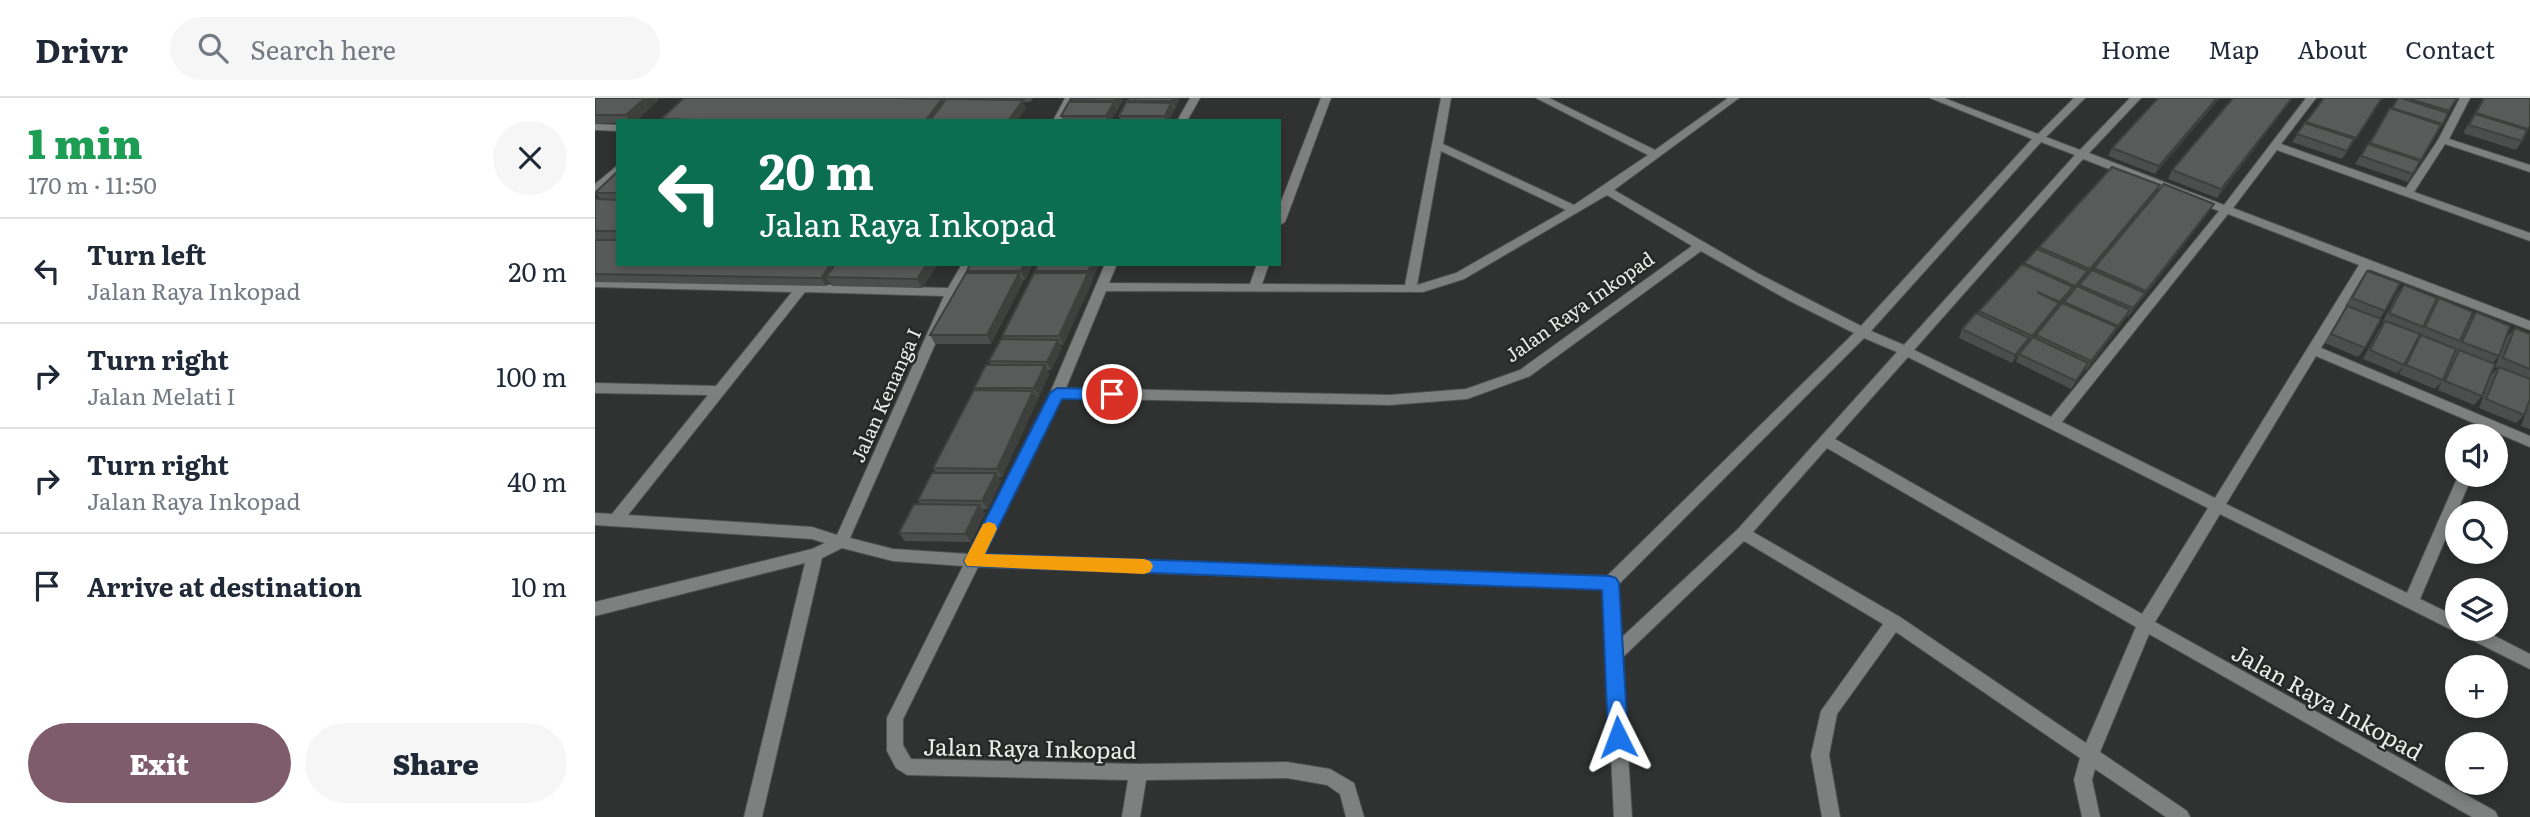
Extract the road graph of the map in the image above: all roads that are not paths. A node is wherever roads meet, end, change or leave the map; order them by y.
1 (1070, 98) edge
2 (1195, 98) edge
3 (1326, 98) edge
4 (1446, 98) edge
5 (1541, 98) edge
6 (1935, 98) edge
7 (2080, 98) edge
8 (2136, 98) edge
9 (2311, 98) edge
10 (2465, 98) edge
11 (1728, 99) edge
12 (1059, 119) edge
13 (1183, 119) edge
14 (595, 127) edge
15 (616, 128) edge
16 (2038, 139) junction
17 (2444, 141) junction
18 (1437, 145) junction
19 (2276, 146) junction
20 (1656, 155) junction
21 (2081, 155) junction
22 (2530, 169) edge
23 (616, 170) edge
24 (595, 190) edge
25 (1607, 190) junction
26 (2408, 193) junction
27 (1575, 210) junction
28 (2225, 211) junction
29 (1281, 217) edge
30 (2530, 237) edge
31 (1701, 246) junction
32 (2365, 264) junction
33 (967, 266) edge
34 (1110, 266) edge
35 (1262, 266) edge
36 (595, 283) edge
37 (1101, 287) junction
38 (801, 289) junction
39 (1254, 289) junction
40 (1410, 289) junction
41 (952, 292) junction
42 (2530, 326) edge
43 (1862, 333) junction
44 (2313, 350) junction
45 (1908, 352) junction
46 (595, 388) edge
47 (719, 391) junction
48 (1057, 393) junction
49 (2472, 424) edge
50 (2052, 425) junction
51 (2508, 436) edge
52 (1825, 440) junction
53 (2530, 442) edge
54 (2460, 487) edge
55 (2218, 505) junction
56 (595, 519) edge
57 (616, 520) junction
58 (1743, 533) junction
59 (841, 542) junction
60 (815, 554) junction
61 (973, 561) junction
62 (1610, 583) junction
63 (2411, 602) junction
64 (595, 608) edge
65 (2445, 619) edge
66 (1894, 622) junction
67 (2145, 624) junction
68 (2489, 641) edge
69 (1613, 656) junction
70 (2530, 662) edge
71 (2090, 755) junction
72 (1138, 772) junction
73 (753, 817) edge
74 (1131, 817) edge
75 (1355, 817) edge
76 (1623, 817) edge
77 (1831, 817) edge
78 (2091, 817) edge
79 (2181, 817) edge
80 (2489, 817) edge

1 - 12 street
2 - 13 street
3 - 29 street
4 - 18 street
5 - 20 street
6 - 16 street
7 - 16 street
8 - 21 street
9 - 19 street
10 - 17 street
11 - 20 street
14 - 15 street
16 - 21 street
16 - 43 street
17 - 22 street
17 - 26 street
18 - 27 street
18 - 40 street
19 - 26 street
19 - 28 street
20 - 25 street
21 - 28 street
21 - 45 street
23 - 24 street
25 - 27 street
25 - 31 street
26 - 30 street
27 - 40 street
28 - 32 street
28 - 50 street
31 - 43 street
31 - 48 street, Jalan Raya Inkopad
32 - 42 street
32 - 44 street
33 - 41 street, Jalan Kenanga I
34 - 37 street, Jalan Raya Inkopad
35 - 39 street
36 - 38 street
37 - 39 street
37 - 48 street, Jalan Raya Inkopad
38 - 41 street
38 - 47 street
39 - 40 street
41 - 59 street, Jalan Kenanga I
43 - 45 street
43 - 62 street
44 - 49 street
44 - 55 street
45 - 50 street
45 - 52 street
46 - 47 street
47 - 57 street
48 - 61 street, Jalan Raya Inkopad
50 - 55 street
51 - 53 street
52 - 58 street
52 - 67 street, Jalan Raya Inkopad
54 - 63 street
55 - 63 street
55 - 67 street
56 - 57 street
57 - 59 street
58 - 66 street
58 - 69 street
59 - 60 street
59 - 61 street
60 - 64 street
60 - 73 street
61 - 62 street
61 - 72 street, Jalan Raya Inkopad
62 - 69 street
63 - 65 street
66 - 71 street
66 - 77 street
67 - 71 street
67 - 80 street, Jalan Raya Inkopad
68 - 70 street
69 - 76 street
71 - 78 street
71 - 79 street
72 - 74 street
72 - 75 street, Jalan Raya Inkopad

